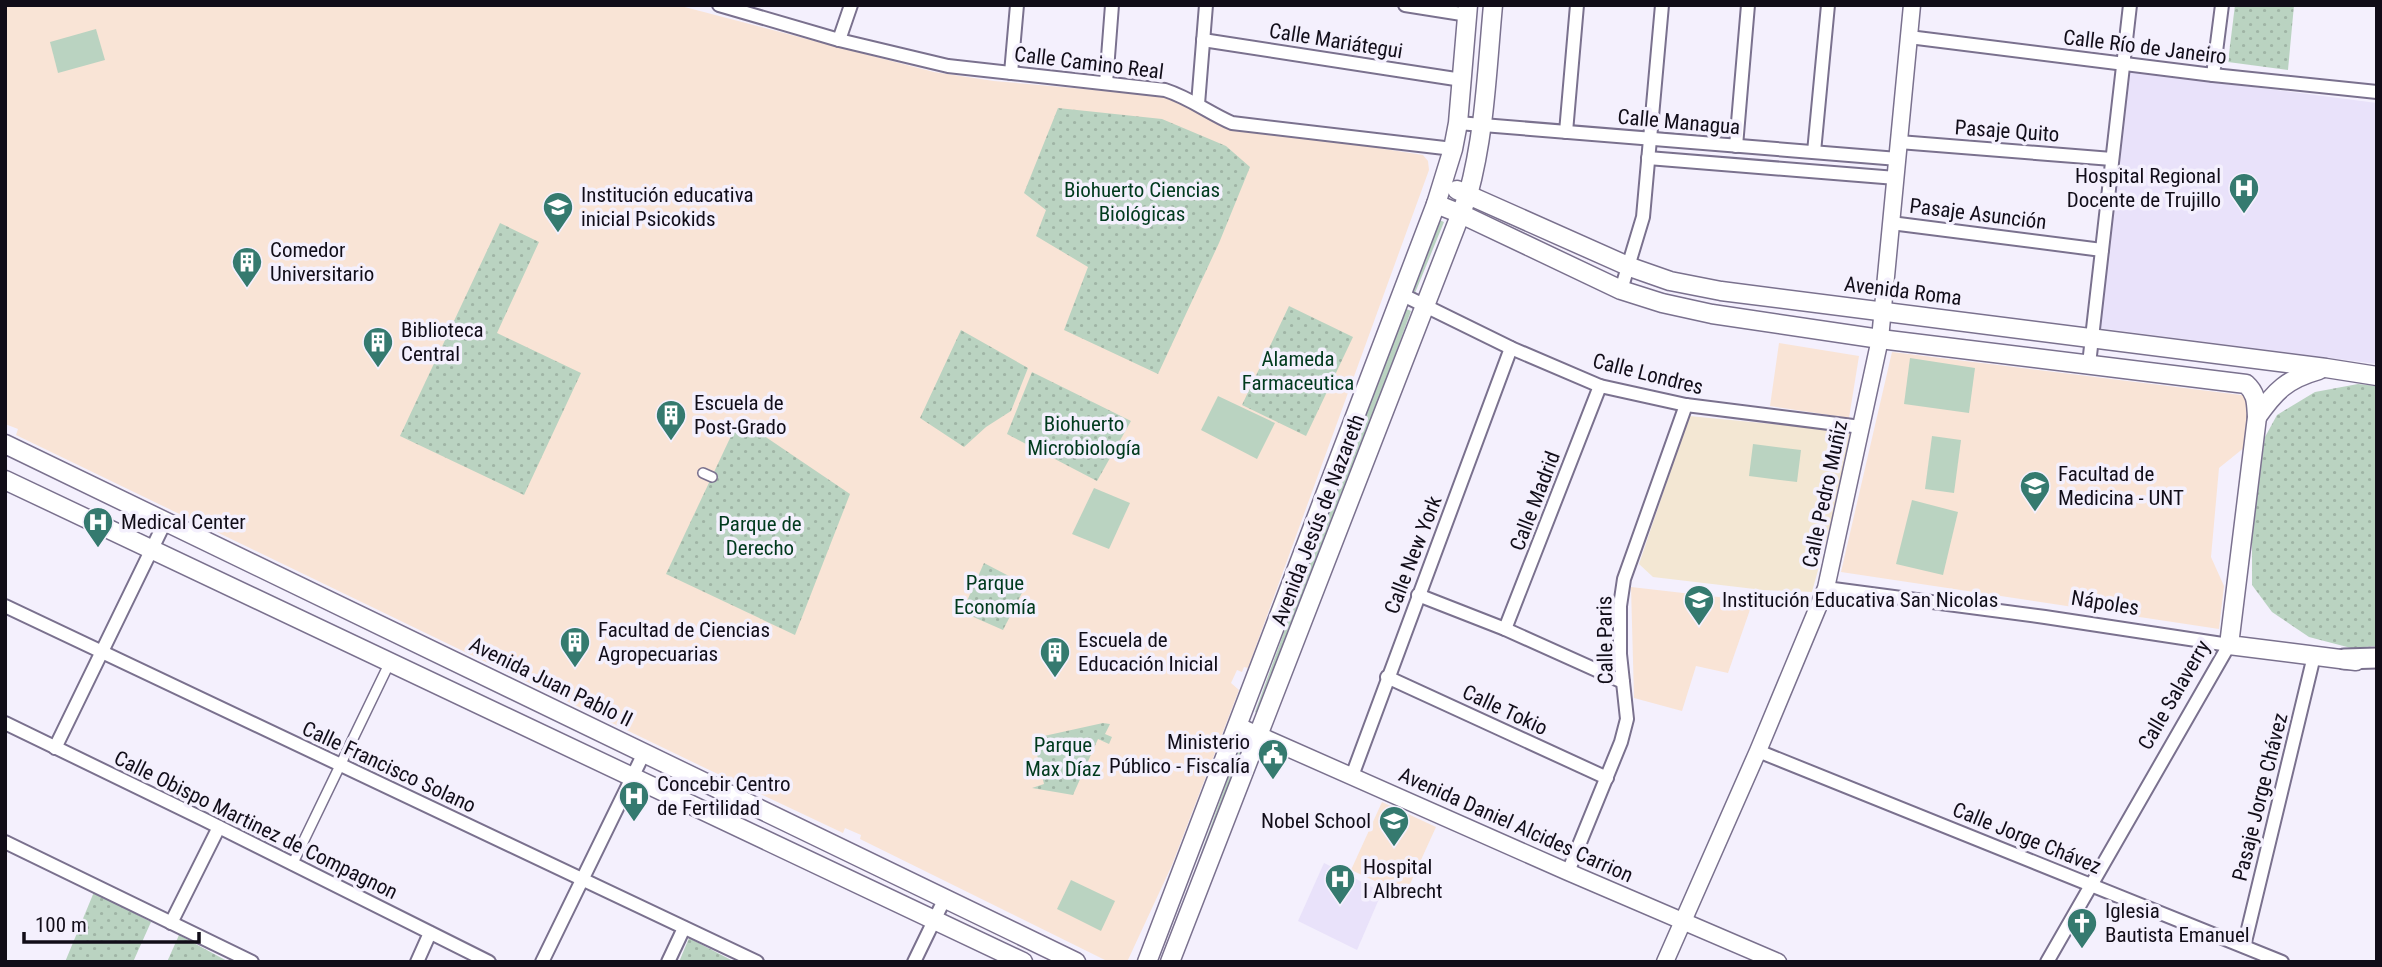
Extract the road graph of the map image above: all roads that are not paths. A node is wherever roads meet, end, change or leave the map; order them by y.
1 (719, 5) edge
2 (851, 5) edge
3 (1017, 5) edge
4 (1112, 5) edge
5 (1206, 5) edge
6 (1405, 5) edge
7 (1493, 5) edge
8 (1577, 5) edge
9 (1662, 5) edge
10 (1748, 5) edge
11 (1828, 5) edge
12 (1912, 5) edge
13 (2130, 5) edge
14 (2222, 5) edge
15 (1468, 10) edge
16 (1909, 37) junction
17 (839, 40) junction
18 (1203, 40) junction
19 (2123, 64) junction
20 (1011, 73) junction
21 (2213, 75) junction
22 (1462, 80) junction
23 (1106, 83) junction
24 (2377, 92) edge
25 (1198, 104) junction
26 (1458, 123) junction
27 (1483, 125) junction
28 (1566, 132) junction
29 (1650, 139) junction
30 (1736, 146) junction
31 (1453, 149) junction
32 (1898, 150) junction
33 (1814, 152) junction
34 (1648, 158) junction
35 (2112, 159) junction
36 (1896, 177) junction
37 (1443, 183) junction
38 (1468, 195) junction
39 (1436, 204) junction
40 (1461, 214) junction
41 (1891, 223) junction
42 (2102, 250) junction
43 (1630, 267) junction
44 (1621, 290) junction
45 (1401, 294) junction
46 (1426, 305) junction
47 (1883, 311) junction
48 (2092, 337) junction
49 (1880, 340) junction
50 (1511, 348) junction
51 (2089, 364) junction
52 (2326, 368) junction
53 (2377, 376) edge
54 (1600, 386) junction
55 (1686, 405) junction
56 (2257, 417) junction
57 (1861, 427) junction
58 (5, 444) edge
59 (5, 480) edge
60 (165, 522) junction
61 (152, 549) junction
62 (1826, 588) junction
63 (1418, 595) junction
64 (5, 606) edge
65 (1505, 629) junction
66 (401, 636) junction
67 (2229, 645) junction
68 (102, 652) junction
69 (2314, 656) junction
70 (2377, 658) edge
71 (2344, 659) junction
72 (390, 662) junction
73 (2377, 664) edge
74 (1387, 677) junction
75 (1623, 682) junction
76 (5, 723) edge
77 (1238, 726) junction
78 (1259, 734) junction
79 (55, 748) junction
80 (1758, 751) junction
81 (644, 753) junction
82 (340, 765) junction
83 (1352, 776) junction
84 (632, 777) junction
85 (1607, 778) junction
86 (219, 827) junction
87 (5, 842) edge
88 (292, 865) junction
89 (1568, 873) junction
90 (583, 879) junction
91 (2091, 884) junction
92 (945, 898) junction
93 (935, 920) junction
94 (1684, 920) junction
95 (171, 923) junction
96 (684, 928) junction
97 (430, 933) junction
98 (2244, 946) junction
99 (252, 962) edge
100 (416, 962) edge
101 (489, 962) edge
102 (542, 962) edge
103 (668, 962) edge
104 (757, 962) edge
105 (914, 962) edge
106 (1023, 962) edge
107 (1076, 962) edge
108 (1147, 962) edge
109 (1170, 962) edge
110 (1665, 962) edge
111 (1778, 962) edge
112 (2047, 962) edge
113 (2282, 962) edge

1 - 17 street, Calle Camino Real
2 - 17 street
3 - 20 street
4 - 23 street
5 - 18 street
6 - 15 street
7 - 27 main road, Avenida Jesús de Nazareth
8 - 28 street
9 - 29 street
10 - 30 street
11 - 33 street
12 - 16 street, Calle Pedro Muñiz
13 - 19 street
14 - 21 street
15 - 22 main road, Avenida Jesús de Nazareth
16 - 19 street, Calle Río de Janeiro
16 - 32 street, Calle Pedro Muñiz
17 - 20 street, Calle Camino Real
18 - 22 street, Calle Mariátegui
18 - 25 street
19 - 21 street, Calle Río de Janeiro
19 - 35 street
20 - 23 street, Calle Camino Real
21 - 24 street, Calle Río de Janeiro
22 - 26 main road, Avenida Jesús de Nazareth
23 - 25 street, Calle Camino Real
25 - 31 street, Calle Camino Real
26 - 27 street, Calle Managua
26 - 31 main road, Avenida Jesús de Nazareth
27 - 28 street, Calle Managua
27 - 38 main road, Avenida Jesús de Nazareth
28 - 29 street, Calle Managua
29 - 30 street, Calle Managua
29 - 34 street
30 - 33 street, Calle Managua
31 - 37 main road, Avenida Jesús de Nazareth
32 - 33 street, Calle Managua
32 - 35 street, Pasaje Quito
32 - 36 street, Calle Pedro Muñiz
34 - 36 street, Calle Managua
34 - 43 street
35 - 42 street
36 - 41 street, Calle Pedro Muñiz
37 - 38 main road, Avenida Roma
37 - 39 main road, Avenida Jesús de Nazareth
38 - 40 main road, Avenida Jesús de Nazareth
38 - 43 main road, Avenida Roma
39 - 40 main road
39 - 45 main road, Avenida Jesús de Nazareth
40 - 44 main road
40 - 46 main road, Avenida Jesús de Nazareth
41 - 42 street, Pasaje Asunción
41 - 47 street, Calle Pedro Muñiz
42 - 48 street
43 - 44 street
43 - 47 main road, Avenida Roma
44 - 49 main road
45 - 46 street, Calle Londres
45 - 77 main road, Avenida Jesús de Nazareth
46 - 50 street, Calle Londres
46 - 78 main road, Avenida Jesús de Nazareth
47 - 48 main road, Avenida Roma
47 - 49 street, Calle Pedro Muñiz
48 - 51 street
48 - 52 main road, Avenida Roma
49 - 51 main road
49 - 57 street, Calle Pedro Muñiz
50 - 54 street, Calle Londres
50 - 63 street, Calle New York
51 - 56 main road, Calle Salaverry
52 - 53 main road, Avenida Roma
52 - 56 main road
54 - 55 street, Calle Londres
54 - 65 street, Calle Madrid
55 - 57 street, Calle Londres
55 - 75 street, Calle Paris
56 - 67 main road, Calle Salaverry
57 - 62 street, Calle Pedro Muñiz
58 - 60 main road, Avenida Juan Pablo II
59 - 61 main road
60 - 61 street
60 - 66 main road, Avenida Juan Pablo II
61 - 68 street
61 - 72 main road
62 - 67 street, Nápoles
62 - 80 street, Calle Pedro Muñiz
63 - 65 street
63 - 74 street, Calle New York
64 - 68 street, Calle Francisco Solano
65 - 75 street
66 - 72 main road
66 - 81 main road, Avenida Juan Pablo II
67 - 69 main road, Nápoles
67 - 91 street, Calle Salaverry
68 - 79 street
68 - 82 street, Calle Francisco Solano
69 - 71 main road, Nápoles
69 - 98 street, Pasaje Jorge Chávez
70 - 71 main road
71 - 73 main road, Nápoles
72 - 82 street
72 - 84 main road
74 - 83 street, Calle New York
74 - 85 street, Calle Tokio
75 - 85 street, Calle Paris
76 - 79 street, Calle Obispo Martinez de Compagnon
77 - 78 street, Avenida Daniel Alcides Carrion
77 - 108 main road, Avenida Jesús de Nazareth
78 - 83 street, Avenida Daniel Alcides Carrion
78 - 109 main road, Avenida Jesús de Nazareth
79 - 86 street, Calle Obispo Martinez de Compagnon
80 - 91 street, Calle Jorge Chávez
80 - 94 street, Calle Pedro Muñiz
81 - 84 street
81 - 92 main road, Avenida Juan Pablo II
82 - 88 street
82 - 90 street, Calle Francisco Solano
83 - 89 street, Avenida Daniel Alcides Carrion
84 - 90 street
84 - 93 main road
85 - 89 street, Calle Paris
86 - 88 street, Calle Obispo Martinez de Compagnon
86 - 95 street
87 - 95 street
88 - 97 street, Calle Obispo Martinez de Compagnon
89 - 94 street, Avenida Daniel Alcides Carrion
90 - 96 street, Calle Francisco Solano
90 - 102 street
91 - 98 street, Calle Jorge Chávez
91 - 112 street, Calle Salaverry
92 - 93 street
92 - 107 main road, Avenida Juan Pablo II
93 - 105 street
93 - 106 main road
94 - 110 street, Calle Pedro Muñiz
94 - 111 street, Avenida Daniel Alcides Carrion
95 - 99 street
96 - 103 street
96 - 104 street, Calle Francisco Solano
97 - 100 street
97 - 101 street, Calle Obispo Martinez de Compagnon
98 - 113 street, Calle Jorge Chávez

